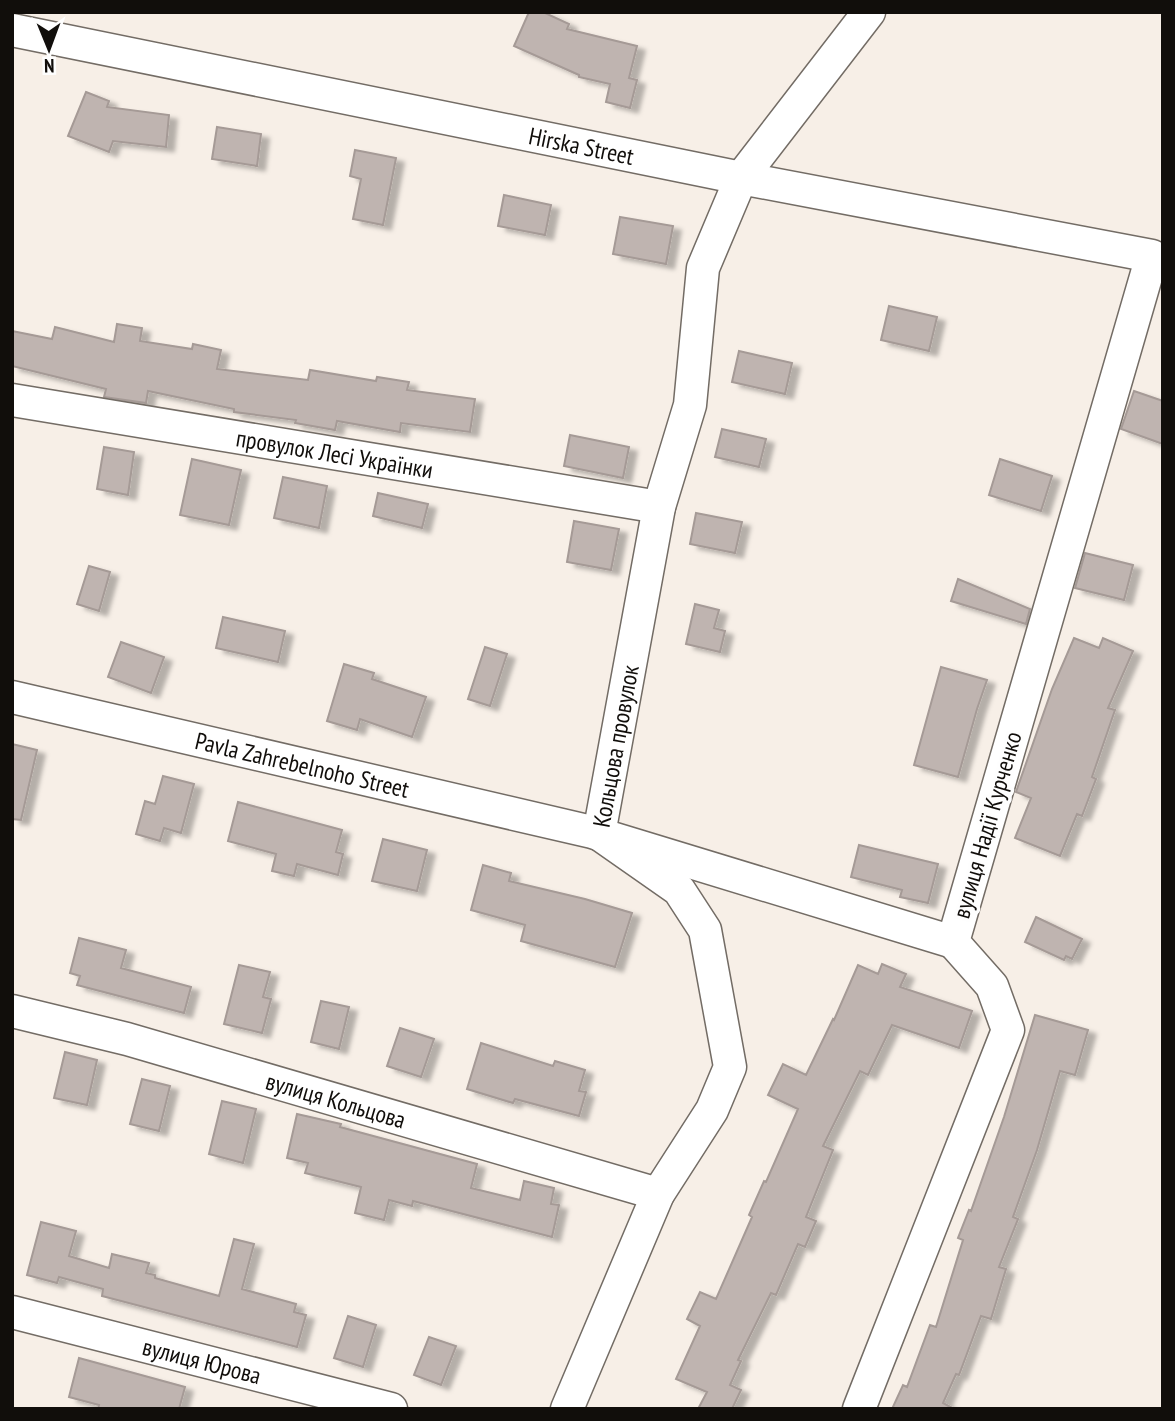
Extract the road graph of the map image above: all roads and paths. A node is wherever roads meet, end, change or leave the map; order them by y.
1 (869, 12) edge
2 (12, 30) edge
3 (741, 178) junction
4 (1153, 256) joint
5 (12, 400) edge
6 (659, 507) junction
7 (12, 697) edge
8 (596, 833) junction
9 (953, 942) junction
10 (12, 1011) edge
11 (658, 1194) junction
12 (12, 1312) edge
13 (391, 1409) edge
14 (567, 1409) edge
15 (859, 1409) edge

1 - 3 street, Кольцова провулок
2 - 3 street, Hirska Street
3 - 4 street, Hirska Street
3 - 6 street, Кольцова провулок
4 - 9 street, вулиця Надії Курченко
5 - 6 street, провулок Лесі Українки
6 - 8 street, Кольцова провулок
7 - 8 street, Pavla Zahrebelnoho Street
8 - 9 street, Pavla Zahrebelnoho Street
8 - 11 street, Кольцова провулок
9 - 15 street, вулиця Надії Курченко
10 - 11 street, вулиця Кольцова
11 - 14 street, Кольцова провулок
12 - 13 street, вулиця Юрова

